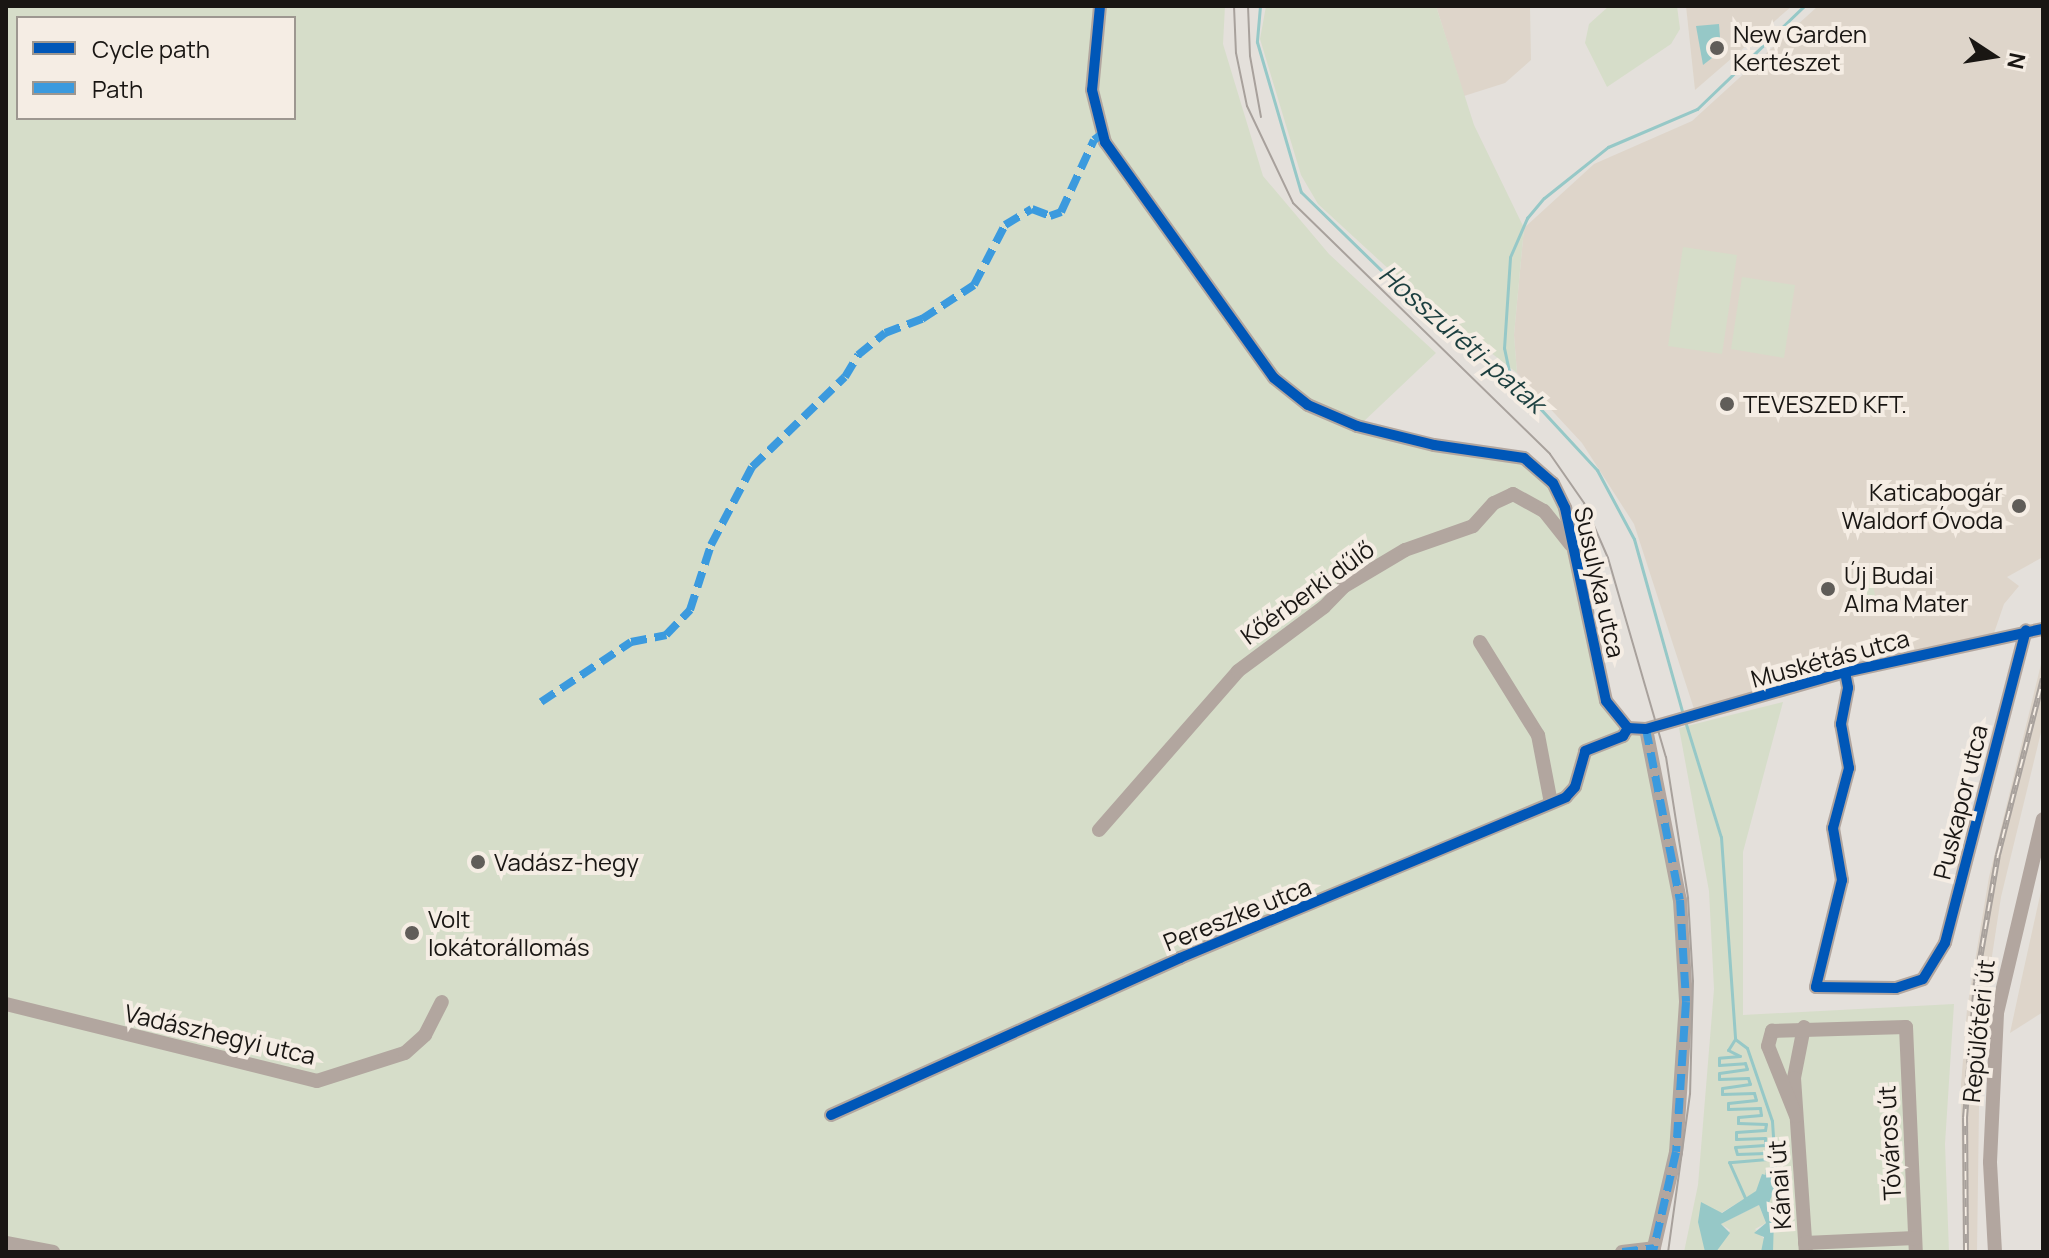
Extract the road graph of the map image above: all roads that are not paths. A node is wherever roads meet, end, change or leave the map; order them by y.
1 (1100, 6) edge
2 (1574, 548) junction
3 (2043, 629) edge
4 (2026, 630) junction
5 (1480, 642) dead end
6 (1845, 672) junction
7 (1628, 728) junction
8 (1646, 729) junction
9 (1551, 803) junction
10 (2043, 819) edge
11 (1099, 830) dead end
12 (442, 1002) dead end
13 (6, 1004) edge
14 (1804, 1027) junction
15 (831, 1115) dead end
16 (1796, 1116) junction
17 (6, 1243) edge
18 (1916, 1245) edge
19 (1805, 1248) edge
20 (1653, 1250) edge
21 (53, 1252) edge
22 (1622, 1252) edge
23 (1995, 1252) edge

1 - 2 street, Susulyka utca
2 - 7 street, Susulyka utca
2 - 11 street, Kőérberki dűlő
3 - 4 street
4 - 6 street, Muskétás utca
4 - 6 street, Puskapor utca
5 - 9 street
6 - 8 street, Muskétás utca
7 - 8 street
7 - 9 street, Pereszke utca
8 - 20 street
9 - 15 street, Pereszke utca
10 - 23 street, Repülőtéri út
12 - 13 street, Vadászhegyi utca
14 - 16 street, Kánai út
14 - 16 street, Kánai út
14 - 18 street, Tóváros út
16 - 19 street, Kánai út
17 - 21 street
18 - 19 street
20 - 22 street

